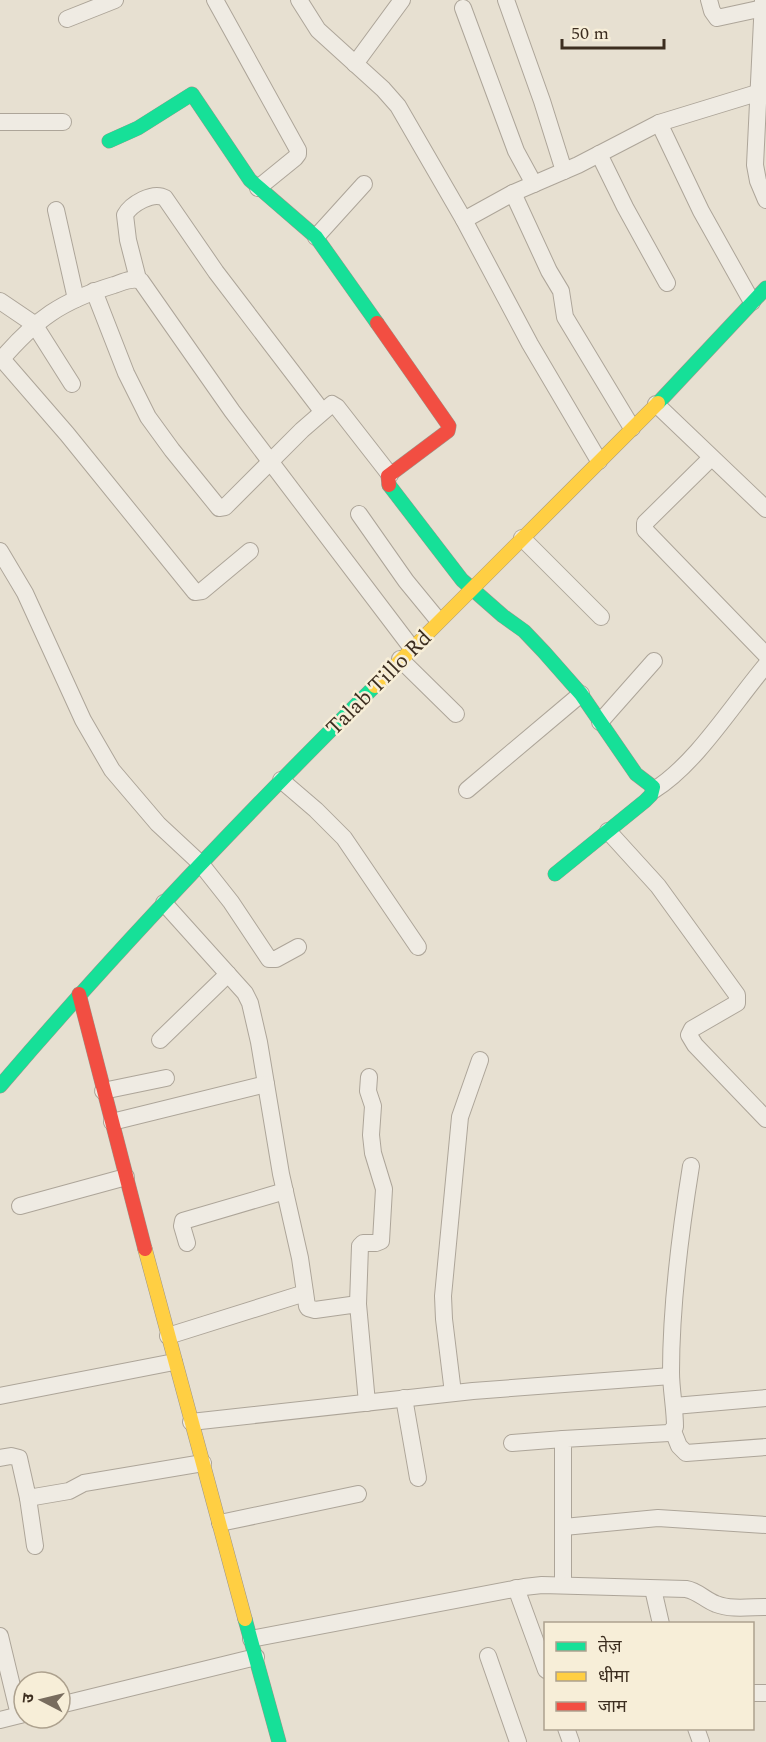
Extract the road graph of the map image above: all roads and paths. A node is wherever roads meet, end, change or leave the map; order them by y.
1 (115, 0) edge
2 (214, 0) edge
3 (298, 0) edge
4 (402, 0) edge
5 (506, 0) edge
6 (710, 0) edge
7 (763, 4) edge
8 (463, 8) dead end
9 (67, 19) dead end
10 (355, 64) junction
11 (757, 93) junction
12 (0, 122) edge
13 (63, 122) dead end
14 (659, 123) junction
15 (109, 141) dead end
16 (599, 154) junction
17 (564, 171) junction
18 (364, 184) dead end
19 (534, 184) junction
20 (258, 188) junction
21 (513, 194) junction
22 (766, 200) edge
23 (56, 210) dead end
24 (464, 220) junction
25 (316, 237) junction
26 (138, 279) junction
27 (667, 283) dead end
28 (766, 288) edge
29 (94, 291) junction
30 (76, 299) junction
31 (0, 301) edge
32 (752, 302) junction
33 (34, 324) junction
34 (1, 360) edge
35 (72, 384) dead end
36 (656, 404) junction
37 (322, 411) junction
38 (633, 428) junction
39 (711, 458) junction
40 (272, 461) junction
41 (599, 461) junction
42 (390, 475) junction
43 (766, 509) edge
44 (358, 514) dead end
45 (522, 538) junction
46 (0, 550) edge
47 (250, 551) dead end
48 (470, 588) junction
49 (601, 617) dead end
50 (438, 620) junction
51 (405, 653) junction
52 (766, 655) edge
53 (654, 661) dead end
54 (766, 665) edge
55 (581, 694) junction
56 (456, 714) dead end
57 (600, 722) junction
58 (281, 780) junction
59 (467, 790) dead end
60 (654, 790) junction
61 (608, 831) junction
62 (201, 864) junction
63 (555, 874) dead end
64 (164, 903) junction
65 (298, 947) dead end
66 (418, 947) dead end
67 (228, 974) junction
68 (79, 994) junction
69 (160, 1040) dead end
70 (480, 1060) dead end
71 (369, 1077) dead end
72 (166, 1078) dead end
73 (266, 1084) junction
74 (0, 1086) edge
75 (103, 1091) junction
76 (766, 1119) edge
77 (112, 1122) junction
78 (691, 1166) dead end
79 (126, 1177) junction
80 (285, 1191) junction
81 (20, 1206) dead end
82 (187, 1243) dead end
83 (305, 1293) junction
84 (358, 1304) junction
85 (168, 1336) junction
86 (174, 1362) junction
87 (671, 1376) junction
88 (453, 1393) junction
89 (0, 1396) edge
90 (404, 1398) junction
91 (766, 1398) edge
92 (367, 1402) junction
93 (674, 1406) junction
94 (191, 1422) junction
95 (673, 1431) junction
96 (563, 1439) junction
97 (512, 1443) dead end
98 (766, 1447) edge
99 (0, 1458) edge
100 (203, 1463) junction
101 (418, 1478) dead end
102 (358, 1494) dead end
103 (28, 1498) junction
104 (220, 1523) junction
105 (766, 1525) edge
106 (564, 1527) junction
107 (35, 1546) dead end
108 (563, 1585) junction
109 (516, 1588) junction
110 (653, 1588) junction
111 (766, 1607) edge
112 (661, 1622) edge
113 (0, 1636) edge
114 (251, 1639) junction
115 (488, 1656) dead end
116 (256, 1657) junction
117 (544, 1665) edge
118 (12, 1681) edge
119 (72, 1702) edge
120 (279, 1742) edge
121 (518, 1742) edge

1 - 9 street
2 - 20 street
3 - 10 street
4 - 10 street
5 - 17 street
6 - 7 street
7 - 11 street
8 - 19 street
10 - 24 street
11 - 14 street
11 - 22 street
12 - 13 street
14 - 16 street
14 - 32 street
15 - 20 street
16 - 17 street
16 - 27 street
17 - 19 street
18 - 25 street
19 - 21 street
20 - 25 street
21 - 24 street
21 - 38 street
23 - 30 street
24 - 41 street
25 - 42 street
26 - 29 street
26 - 37 street
26 - 40 street
28 - 32 street, Talab Tillo Rd
29 - 30 street
29 - 40 street
30 - 33 street
31 - 33 street
32 - 36 street, Talab Tillo Rd
33 - 34 street
33 - 35 street
34 - 47 street
36 - 38 street, Talab Tillo Rd
36 - 39 street
37 - 40 street
37 - 42 street
38 - 41 street, Talab Tillo Rd
39 - 43 street
39 - 52 street
40 - 51 street
41 - 45 street, Talab Tillo Rd
42 - 48 street
44 - 50 street
45 - 48 street, Talab Tillo Rd
45 - 49 street
46 - 62 street
48 - 50 street, Talab Tillo Rd
48 - 55 street
50 - 51 street, Talab Tillo Rd
51 - 56 street
51 - 58 street, Talab Tillo Rd
53 - 57 street
54 - 60 street
55 - 57 street
55 - 59 street
57 - 60 street
58 - 62 street, Talab Tillo Rd
58 - 66 street
60 - 61 street
61 - 63 street
61 - 76 street
62 - 64 street, Talab Tillo Rd
62 - 65 street
64 - 67 street
64 - 68 street, Talab Tillo Rd
67 - 69 street
67 - 73 street
68 - 74 street, Talab Tillo Rd
68 - 75 street
70 - 88 street
71 - 84 street
72 - 75 street
73 - 77 street
73 - 80 street
75 - 77 street
77 - 79 street
78 - 87 street
79 - 81 street
79 - 85 street
80 - 82 street
80 - 83 street
83 - 84 street
83 - 85 street
84 - 92 street
85 - 86 street
86 - 89 street
86 - 94 street
87 - 88 street
87 - 93 street
88 - 90 street
90 - 92 street
90 - 101 street
91 - 93 street
92 - 94 street
93 - 95 street
94 - 100 street
95 - 96 street
95 - 98 street
96 - 97 street
96 - 106 street
99 - 103 street
100 - 103 street
100 - 104 street
102 - 104 street
103 - 107 street
104 - 114 street
105 - 106 street
106 - 108 street
108 - 109 street
108 - 110 street
109 - 114 street
109 - 117 street
110 - 111 street
110 - 112 street
113 - 118 street
114 - 116 street
115 - 121 street
116 - 119 street
116 - 120 street

